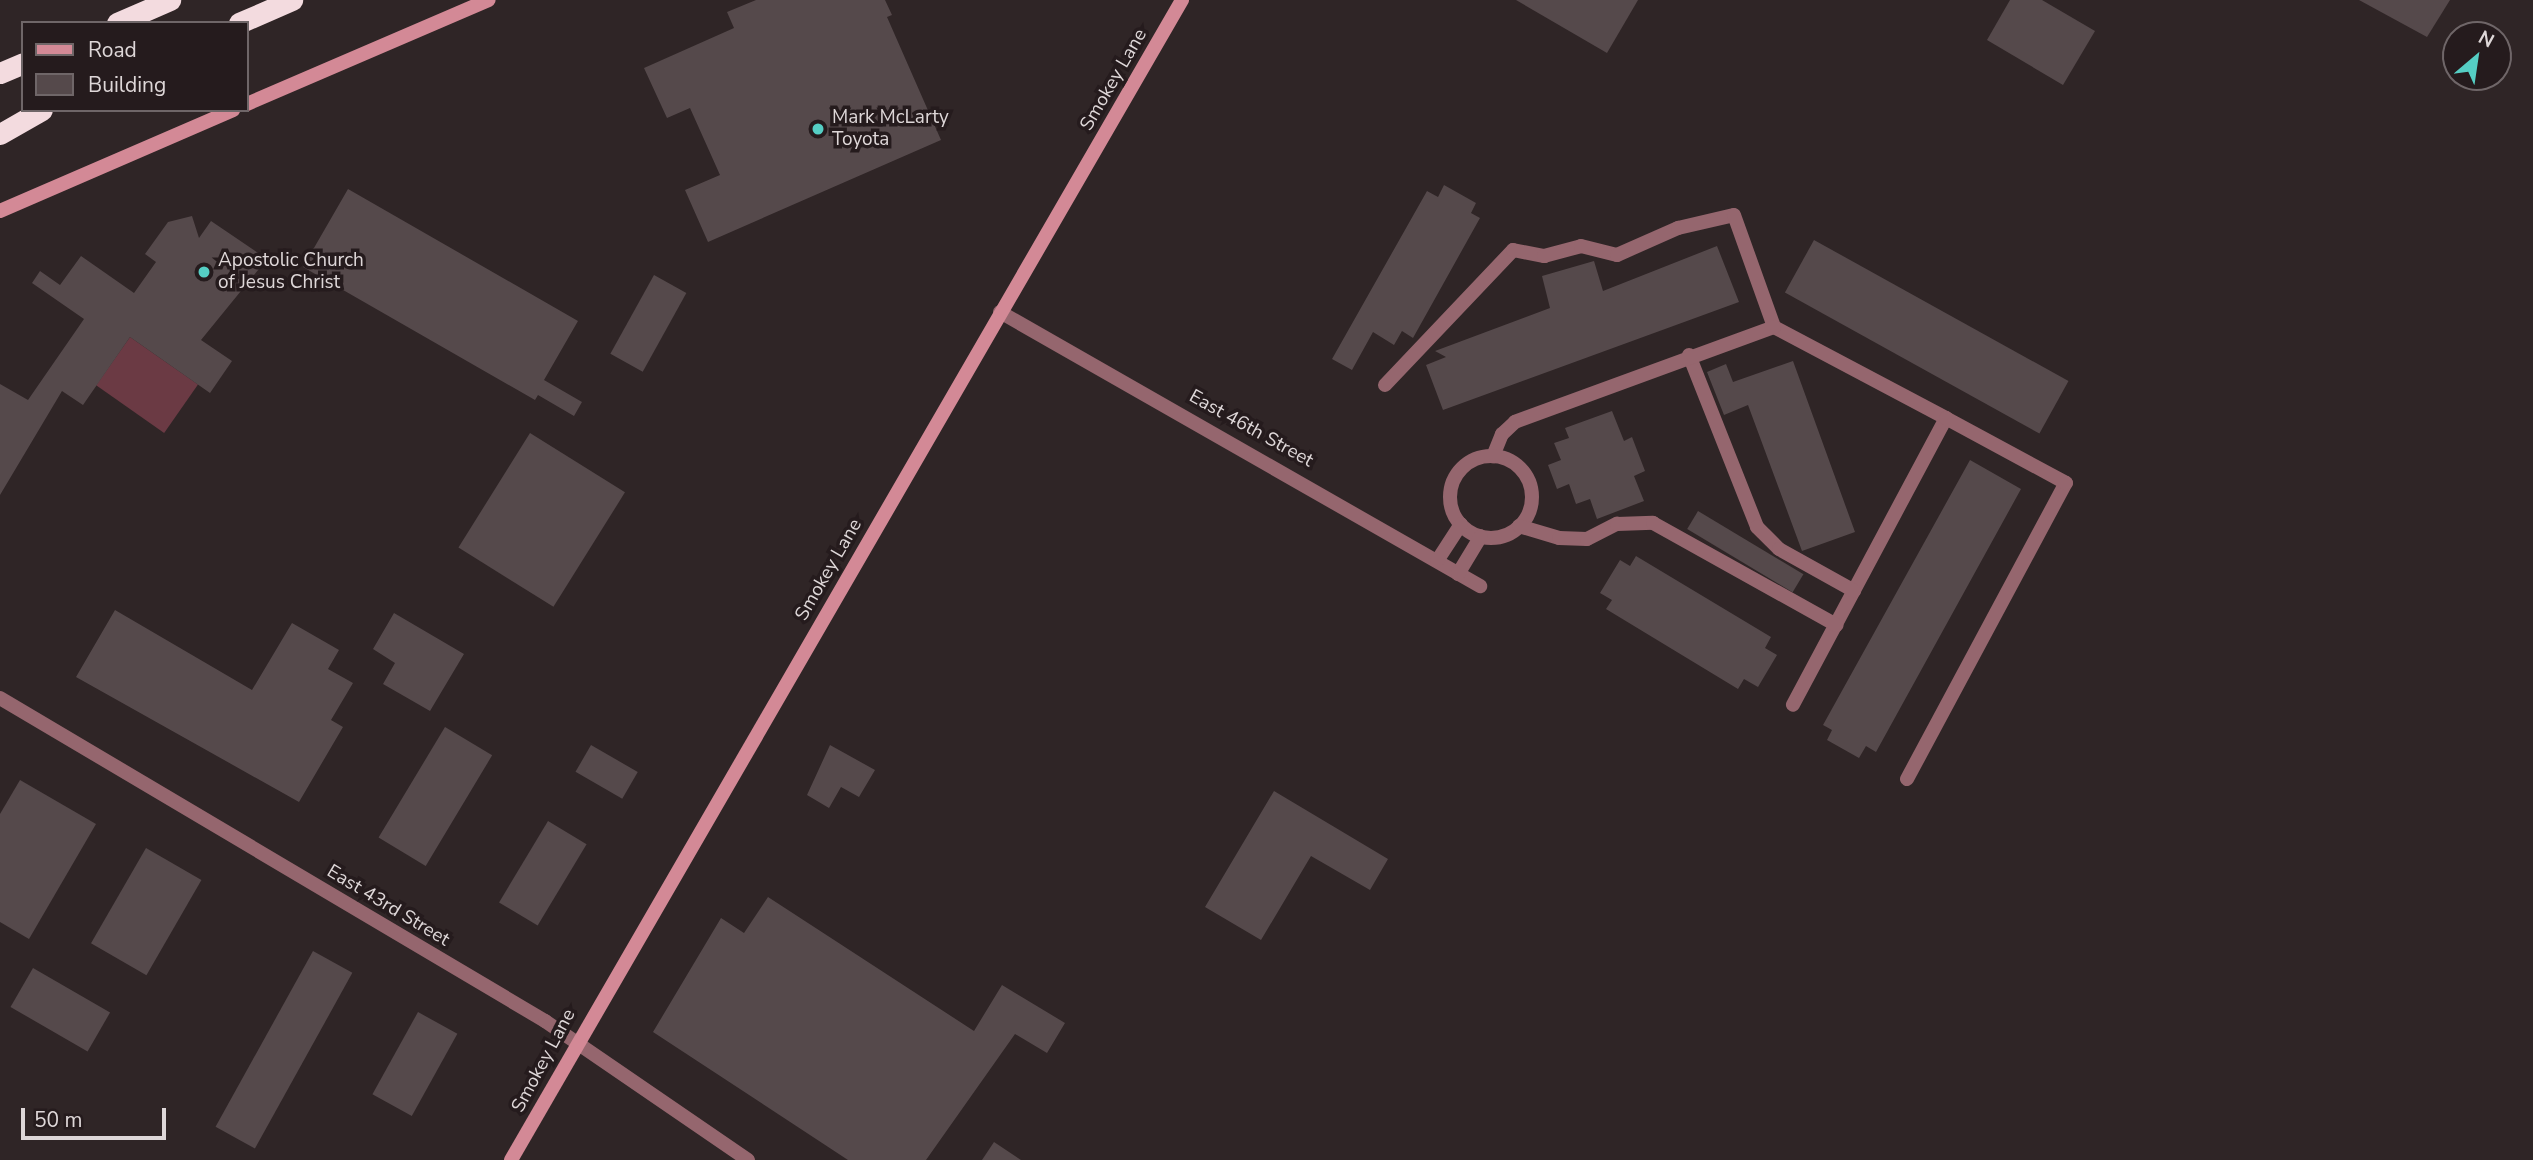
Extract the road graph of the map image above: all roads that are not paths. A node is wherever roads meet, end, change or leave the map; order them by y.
1 (170, 0) edge
2 (292, 0) edge
3 (489, 0) edge
4 (1182, 0) edge
5 (122, 21) edge
6 (244, 21) edge
7 (21, 64) edge
8 (0, 73) edge
9 (248, 104) edge
10 (35, 112) edge
11 (37, 112) edge
12 (228, 112) edge
13 (0, 126) edge
14 (0, 134) edge
15 (0, 211) edge
16 (1000, 312) junction
17 (1774, 327) junction
18 (1689, 355) junction
19 (1385, 385) dead end
20 (1946, 418) junction
21 (1493, 456) junction
22 (1461, 524) junction
23 (1520, 526) junction
24 (1481, 536) junction
25 (1437, 561) junction
26 (1458, 574) junction
27 (1480, 586) dead end
28 (1854, 591) junction
29 (1836, 625) junction
30 (0, 698) edge
31 (1793, 705) dead end
32 (1906, 779) dead end
33 (577, 1041) junction
34 (511, 1160) edge
35 (748, 1160) edge

1 - 5 highway
2 - 6 highway
3 - 9 street
4 - 16 street, Smokey Lane
7 - 8 highway
10 - 13 highway
11 - 14 highway
12 - 15 street
16 - 25 street, East 46th Street
16 - 33 street, Smokey Lane
17 - 18 street
17 - 19 street
17 - 20 street
18 - 21 street
18 - 28 street
20 - 28 street
20 - 32 street
21 - 22 street
21 - 23 street
22 - 24 street
22 - 25 street
23 - 24 street
23 - 29 street
24 - 26 street
25 - 26 street, East 46th Street
26 - 27 street, East 46th Street
28 - 29 street
29 - 31 street
30 - 33 street, East 43rd Street
33 - 34 street, Smokey Lane
33 - 35 street, East 43rd Street

